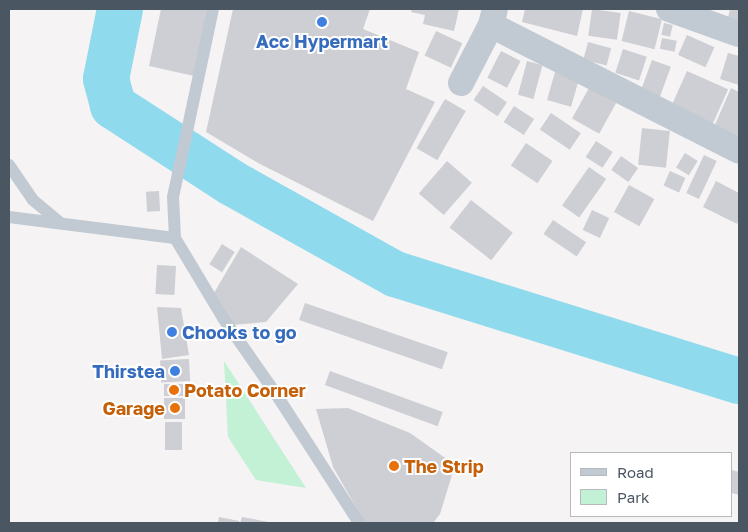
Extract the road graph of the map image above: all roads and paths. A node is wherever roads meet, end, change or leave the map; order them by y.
1 (213, 9) edge
2 (669, 9) edge
3 (493, 17) edge
4 (739, 34) edge
5 (461, 82) dead end
6 (739, 151) edge
7 (9, 165) edge
8 (9, 217) edge
9 (62, 224) junction
10 (175, 238) junction
11 (359, 523) edge

1 - 10 lane
2 - 4 street
3 - 5 street
3 - 6 street
7 - 9 lane
8 - 9 lane
9 - 10 lane
10 - 11 lane

